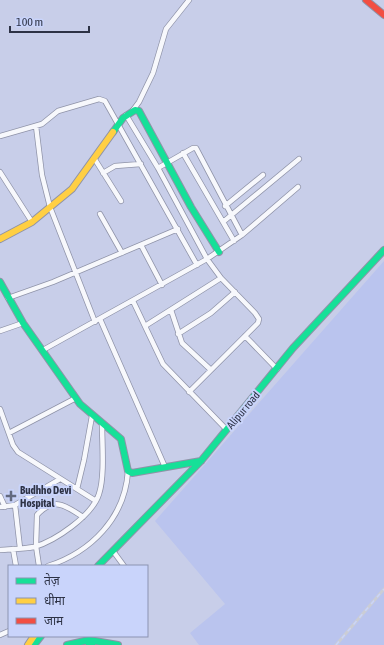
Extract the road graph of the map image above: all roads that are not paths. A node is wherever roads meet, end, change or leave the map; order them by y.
1 (189, 0) edge
2 (366, 0) edge
3 (384, 15) edge
4 (133, 110) junction
5 (126, 115) junction
6 (118, 125) junction
7 (36, 126) junction
8 (0, 136) edge
9 (184, 153) junction
10 (94, 158) junction
11 (299, 159) dead end
12 (167, 162) junction
13 (141, 164) junction
14 (158, 168) junction
15 (0, 172) edge
16 (103, 173) junction
17 (263, 175) dead end
18 (298, 187) dead end
19 (121, 201) dead end
20 (226, 206) junction
21 (50, 207) junction
22 (100, 214) dead end
23 (231, 215) junction
24 (32, 222) junction
25 (223, 222) junction
26 (178, 229) junction
27 (242, 235) junction
28 (0, 239) edge
29 (234, 241) junction
30 (141, 245) junction
31 (384, 250) edge
32 (219, 252) junction
33 (122, 253) junction
34 (208, 259) junction
35 (197, 265) junction
36 (75, 272) junction
37 (221, 278) junction
38 (0, 282) edge
39 (162, 285) junction
40 (236, 292) junction
41 (2, 293) edge
42 (8, 298) junction
43 (133, 301) junction
44 (171, 310) junction
45 (98, 320) junction
46 (23, 323) junction
47 (145, 326) junction
48 (0, 331) edge
49 (178, 334) junction
50 (245, 336) junction
51 (43, 350) junction
52 (277, 369) junction
53 (211, 370) junction
54 (188, 392) junction
55 (76, 398) junction
56 (0, 409) edge
57 (92, 416) junction
58 (102, 423) junction
59 (227, 430) junction
60 (9, 434) junction
61 (201, 461) junction
62 (165, 467) junction
63 (128, 471) junction
64 (60, 479) junction
65 (77, 489) junction
66 (0, 496) edge
67 (96, 501) junction
68 (15, 505) junction
69 (2, 507) edge
70 (83, 517) junction
71 (36, 546) junction
72 (20, 548) junction
73 (13, 549) junction
74 (0, 550) edge
75 (113, 551) junction
76 (16, 565) edge
77 (39, 565) edge
78 (51, 565) edge
79 (99, 565) edge
80 (123, 565) edge
81 (38, 637) edge
82 (87, 637) edge
83 (83, 641) junction
84 (28, 645) edge
85 (34, 645) edge
86 (67, 645) edge
87 (89, 645) edge
88 (92, 645) edge
89 (118, 645) edge

1 - 4 street
2 - 3 street
4 - 5 street
4 - 12 street
5 - 6 street
5 - 14 street
6 - 7 street
6 - 10 street
6 - 13 street
7 - 8 street
7 - 21 street
9 - 12 street
9 - 20 street
9 - 25 street
10 - 16 street
10 - 21 street
11 - 23 street
12 - 14 street
12 - 32 street
13 - 16 street
13 - 26 street
14 - 34 street
15 - 24 street
16 - 19 street
17 - 20 street
18 - 27 street
20 - 23 street
21 - 24 street
21 - 36 street
22 - 33 street
23 - 25 street
23 - 27 street
24 - 28 street
25 - 29 street
26 - 30 street
26 - 35 street
27 - 29 street
29 - 32 street
30 - 33 street
30 - 39 street
31 - 52 street, Alipur road
32 - 34 street
33 - 36 street
34 - 35 street
34 - 37 street
35 - 39 street
36 - 42 street
36 - 45 street
37 - 40 street
37 - 44 street
38 - 41 street
39 - 43 street
40 - 49 street
40 - 50 street
41 - 42 street
42 - 46 street
43 - 45 street
43 - 47 street
44 - 47 street
44 - 49 street
45 - 51 street
45 - 62 street
46 - 48 street
46 - 51 street
47 - 54 street
49 - 53 street
50 - 52 street
50 - 53 street
51 - 55 street
52 - 59 street, Alipur road
53 - 54 street
54 - 59 street
55 - 57 street
55 - 60 street
56 - 60 street
57 - 58 street
57 - 65 street
58 - 63 street
58 - 67 street
59 - 61 street, Alipur road
60 - 64 street
61 - 62 street
61 - 75 street, Alipur road
62 - 63 street
63 - 78 street
64 - 65 street
64 - 68 street
65 - 67 street
66 - 69 street
67 - 70 street
68 - 69 street
68 - 72 street
70 - 71 street
70 - 71 street
71 - 72 street
71 - 77 street
72 - 73 street
73 - 74 street
73 - 76 street
75 - 79 street, Alipur road
75 - 80 street
81 - 84 street
81 - 85 street
82 - 83 street
83 - 86 street
83 - 89 street
87 - 88 street

